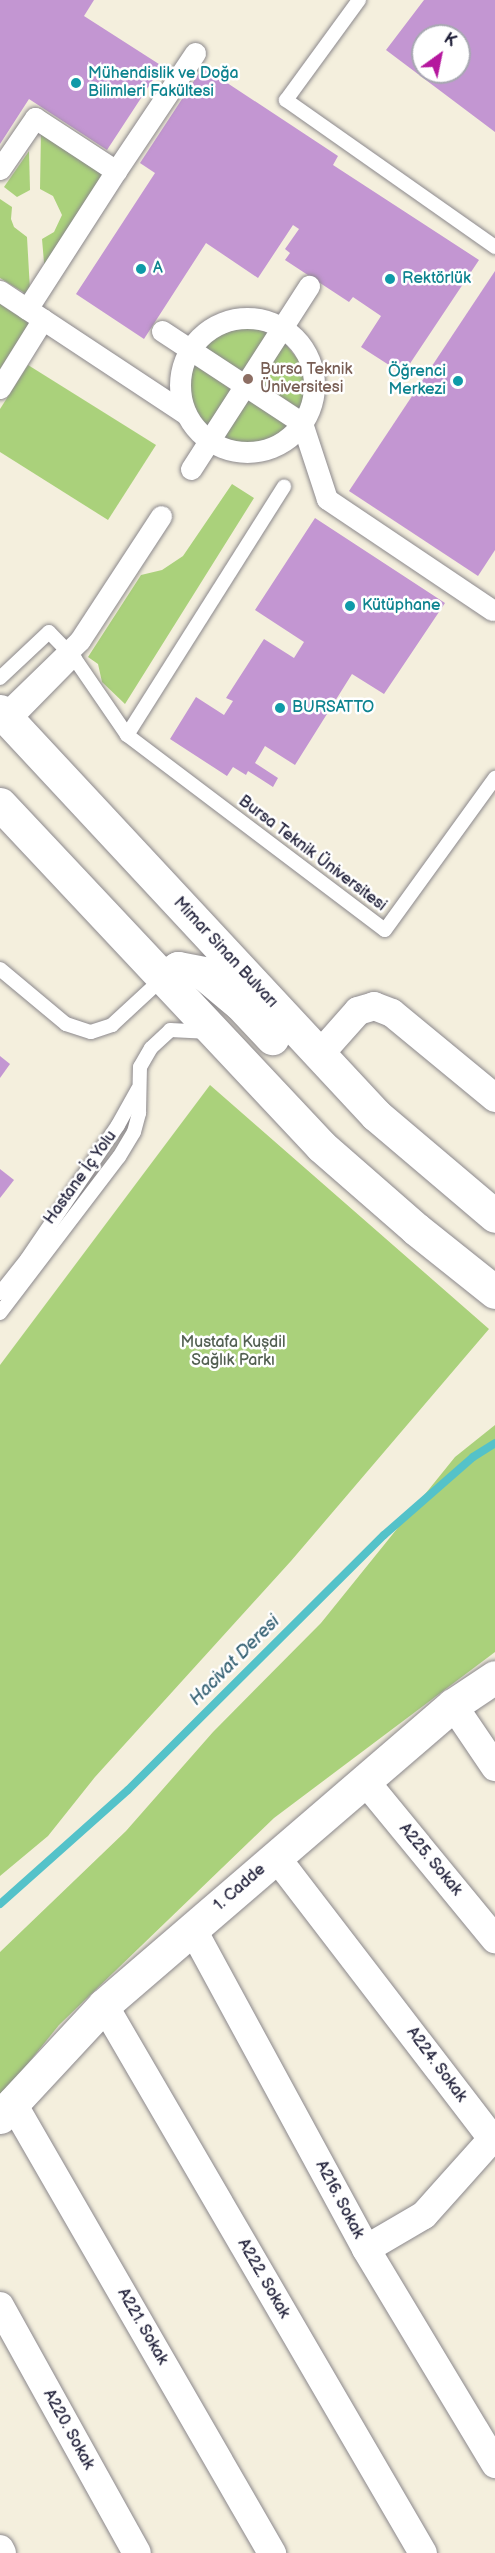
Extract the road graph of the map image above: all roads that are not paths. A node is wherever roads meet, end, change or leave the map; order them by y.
1 (359, 0) edge
2 (195, 53) dead end
3 (0, 169) edge
4 (116, 171) junction
5 (495, 247) edge
6 (309, 286) dead end
7 (0, 291) edge
8 (35, 314) junction
9 (282, 328) junction
10 (162, 331) dead end
11 (190, 349) junction
12 (245, 385) junction
13 (0, 388) edge
14 (186, 414) junction
15 (302, 423) junction
16 (209, 441) junction
17 (191, 469) dead end
18 (284, 487) dead end
19 (161, 516) dead end
20 (492, 610) dead end
21 (71, 656) junction
22 (0, 678) edge
23 (5, 717) edge
24 (127, 735) junction
25 (495, 778) edge
26 (0, 804) edge
27 (0, 969) edge
28 (162, 978) junction
29 (216, 1034) junction
30 (319, 1055) junction
31 (138, 1089) junction
32 (495, 1098) edge
33 (376, 1115) junction
34 (495, 1216) edge
35 (495, 1292) edge
36 (0, 1293) edge
37 (0, 1313) edge
38 (495, 1677) edge
39 (453, 1705) junction
40 (495, 1767) edge
41 (365, 1781) junction
42 (276, 1857) junction
43 (193, 1929) junction
44 (495, 1938) edge
45 (104, 2005) junction
46 (6, 2109) edge
47 (366, 2249) junction
48 (0, 2306) edge
49 (495, 2464) edge
50 (137, 2553) edge
51 (272, 2553) edge
52 (423, 2553) edge

1 - 5 lane
2 - 4 street
3 - 4 street
4 - 8 street
6 - 9 street
7 - 8 street
8 - 13 street
8 - 14 street
9 - 11 street
9 - 12 street
9 - 15 street
10 - 11 street
11 - 12 street
11 - 14 street
12 - 15 street
12 - 16 street
14 - 16 street
15 - 16 street
15 - 20 street
16 - 17 street
18 - 24 lane
19 - 21 street
21 - 22 lane, Bursa Teknik Üniversitesi
21 - 23 street
21 - 24 lane, Bursa Teknik Üniversitesi
23 - 30 main road, Mimar Sinan Bulvarı
24 - 25 lane, Bursa Teknik Üniversitesi
26 - 28 main road
27 - 28 lane
28 - 29 main road
28 - 33 main road
29 - 31 lane, Hastane İç Yolu
29 - 35 main road
30 - 32 street
30 - 33 main road, Mimar Sinan Bulvarı
31 - 36 lane
31 - 37 lane, Hastane İç Yolu
33 - 34 main road, Mimar Sinan Bulvarı
38 - 39 main road, 1. Cadde
39 - 40 street
39 - 41 main road, 1. Cadde
41 - 42 main road, 1. Cadde
41 - 44 street, A225. Sokak
42 - 43 main road, 1. Cadde
42 - 47 street, A224. Sokak
43 - 45 main road, 1. Cadde
43 - 47 street, A216. Sokak
45 - 46 main road, 1. Cadde
45 - 52 street, A222. Sokak
46 - 51 street, A221. Sokak
47 - 49 street, A216. Sokak
48 - 50 street, A220. Sokak

